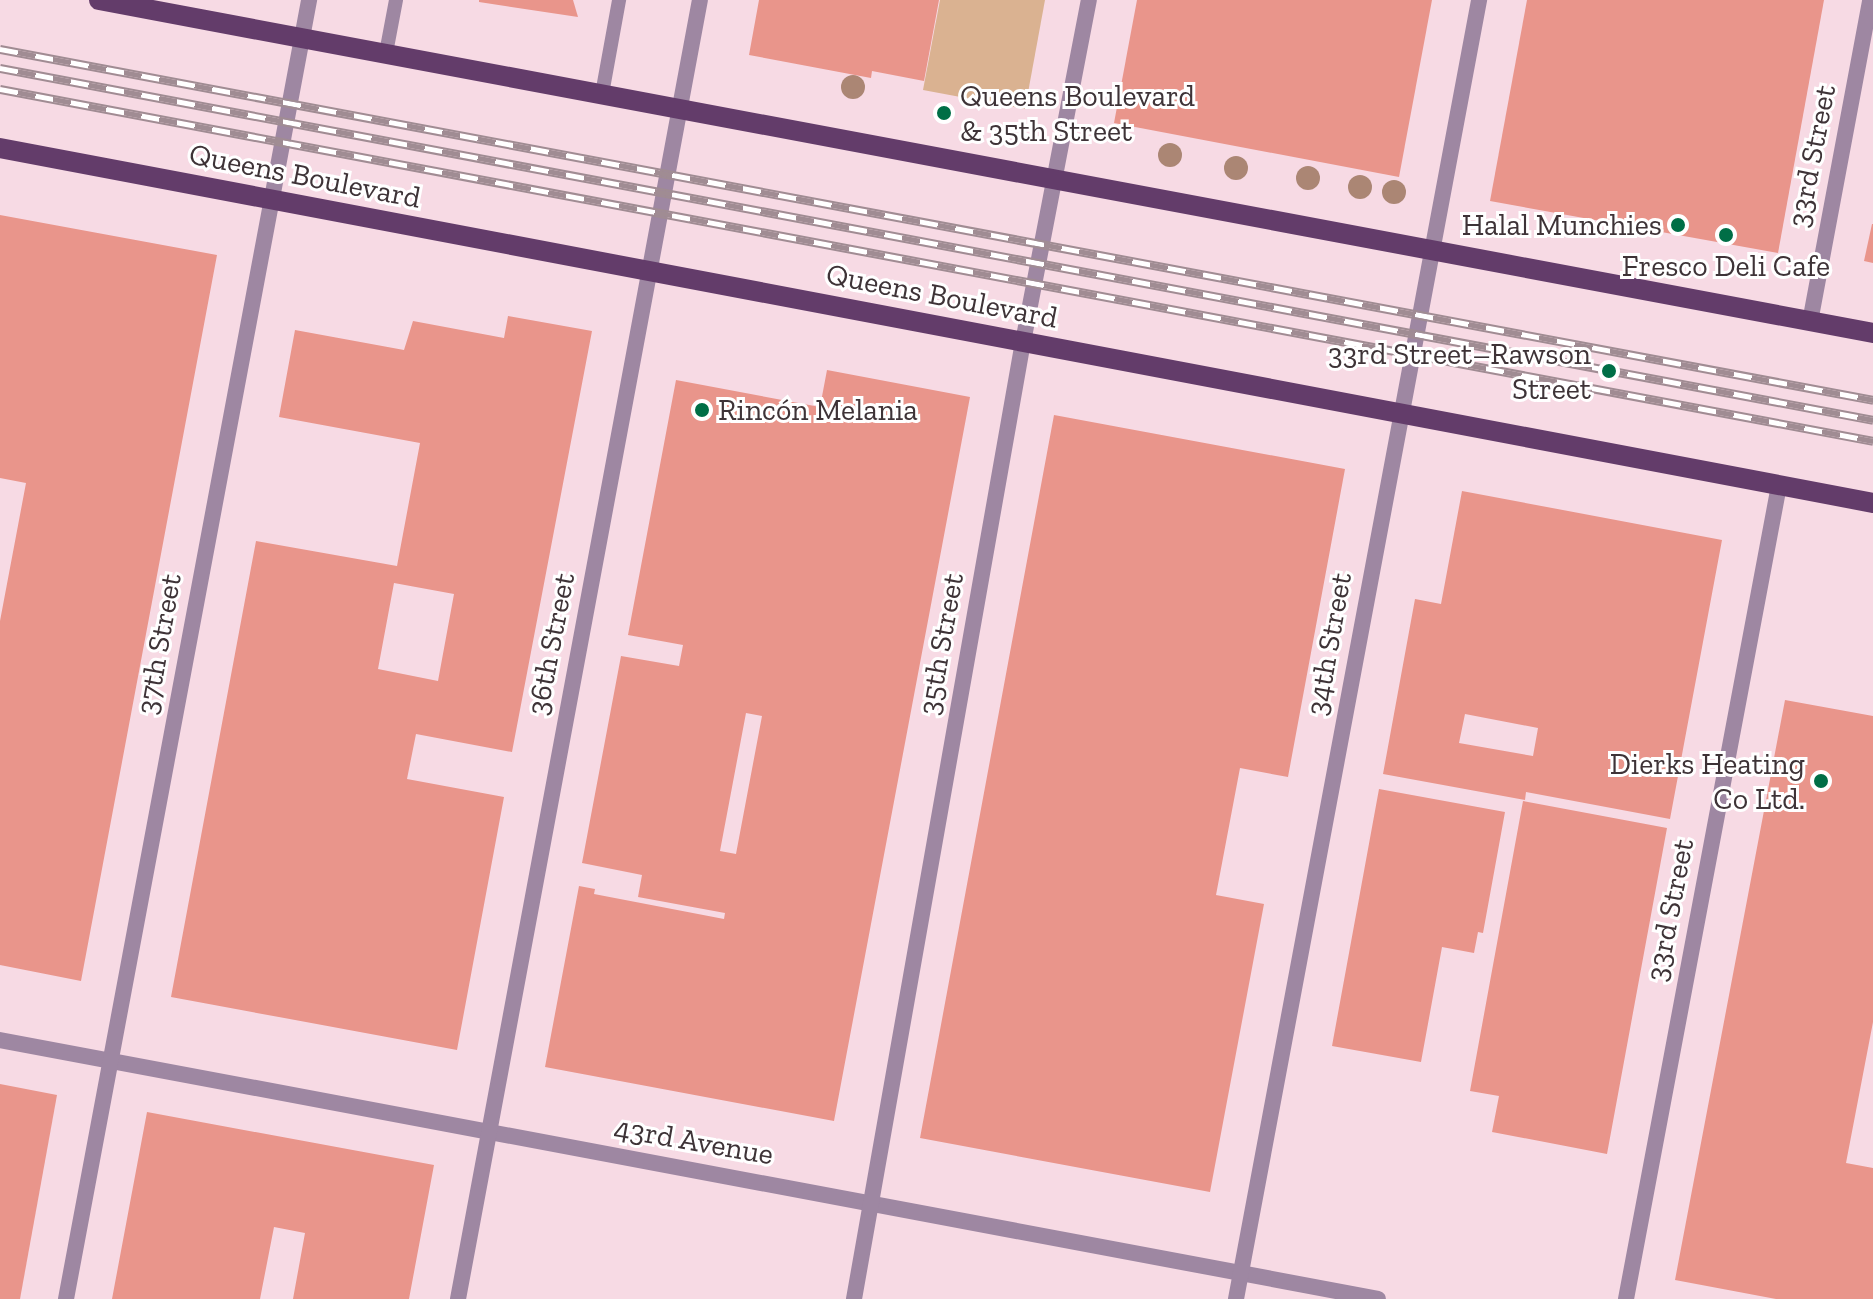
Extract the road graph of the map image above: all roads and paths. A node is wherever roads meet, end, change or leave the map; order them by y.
1 (99, 0) edge
2 (309, 0) edge
3 (396, 0) edge
4 (619, 0) edge
5 (700, 0) edge
6 (1089, 0) edge
7 (1479, 0) edge
8 (1870, 0) edge
9 (302, 38) junction
10 (386, 53) junction
11 (602, 94) junction
12 (679, 109) junction
13 (0, 148) edge
14 (1056, 179) junction
15 (270, 200) junction
16 (1431, 250) junction
17 (649, 271) junction
18 (1810, 322) junction
19 (1873, 333) edge
20 (1023, 342) junction
21 (1400, 414) junction
22 (1779, 485) junction
23 (1873, 503) edge
24 (0, 1040) edge
25 (111, 1061) junction
26 (489, 1132) junction
27 (871, 1203) junction
28 (1241, 1273) junction
29 (66, 1299) edge
30 (458, 1299) edge
31 (854, 1299) edge
32 (1236, 1299) edge
33 (1378, 1299) edge
34 (1626, 1299) edge

1 - 9 main road
2 - 9 street, 37th Street
3 - 10 lane
4 - 11 lane
5 - 12 street, 36th Street
6 - 14 street, 35th Street
7 - 16 street, 34th Street
8 - 18 street, 33rd Street
9 - 10 main road
9 - 15 street, 37th Street
10 - 11 main road
11 - 12 main road
12 - 14 main road
12 - 17 street, 36th Street
13 - 15 main road, Queens Boulevard
14 - 16 main road
14 - 20 street, 35th Street
15 - 17 main road, Queens Boulevard
15 - 25 street, 37th Street
16 - 18 main road
16 - 21 street, 34th Street
17 - 20 main road, Queens Boulevard
17 - 26 street, 36th Street
18 - 19 main road
20 - 21 main road, Queens Boulevard
20 - 27 street, 35th Street
21 - 22 main road, Queens Boulevard
21 - 28 street, 34th Street
22 - 23 main road, Queens Boulevard
22 - 34 street, 33rd Street
24 - 25 street, 43rd Avenue
25 - 26 street, 43rd Avenue
25 - 29 street, 37th Street
26 - 27 street, 43rd Avenue
26 - 30 street, 36th Street
27 - 28 street, 43rd Avenue
27 - 31 street, 35th Street
28 - 32 street, 34th Street
28 - 33 street, 43rd Avenue

